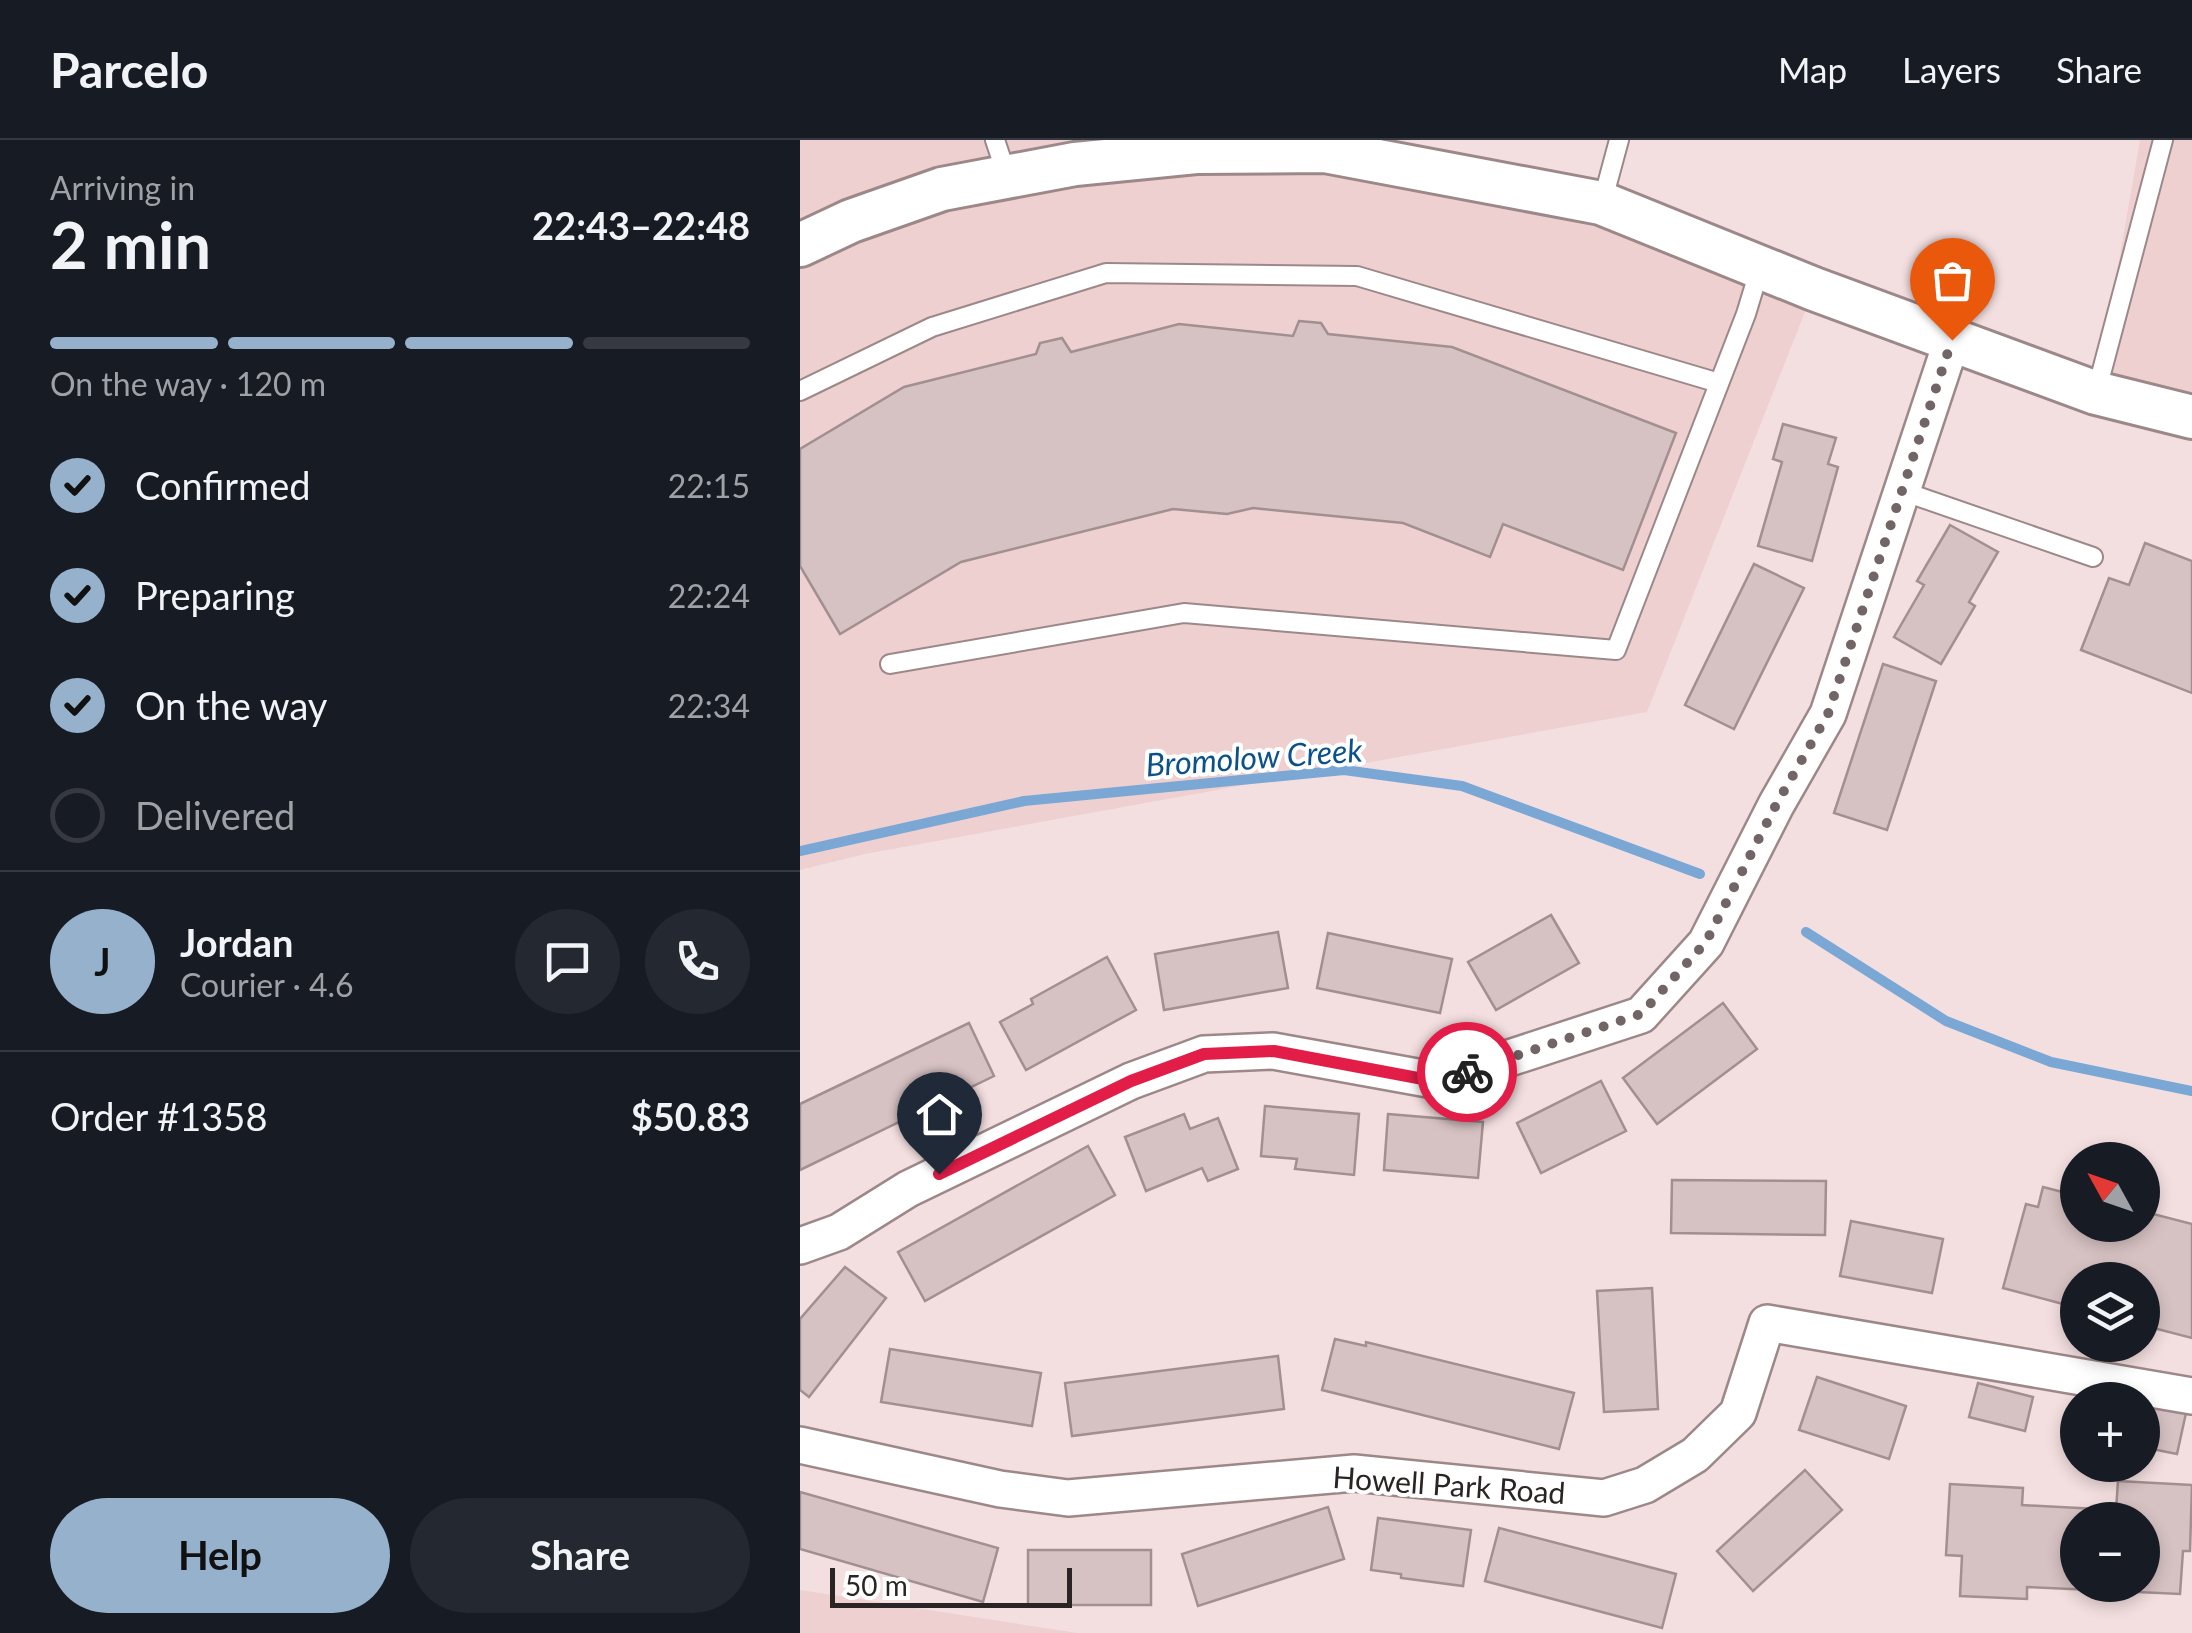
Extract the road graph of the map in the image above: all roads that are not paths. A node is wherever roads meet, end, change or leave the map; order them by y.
1 (1619, 140) edge
2 (2163, 140) edge
3 (1001, 158) edge
4 (1602, 203) junction
5 (800, 245) edge
6 (1761, 268) junction
7 (1952, 340) junction
8 (1719, 384) junction
9 (800, 392) edge
10 (2096, 393) junction
11 (2192, 417) edge
12 (1902, 491) junction
13 (2093, 556) dead end
14 (890, 664) dead end
15 (800, 1246) edge
16 (2192, 1396) edge
17 (800, 1445) edge

1 - 4 lane
2 - 10 lane
3 - 4 street
3 - 5 street
4 - 6 street
6 - 7 street
6 - 8 lane
7 - 10 street
7 - 12 street
8 - 9 lane
8 - 14 lane
10 - 11 street
12 - 13 lane
12 - 15 street
16 - 17 street, Howell Park Road

